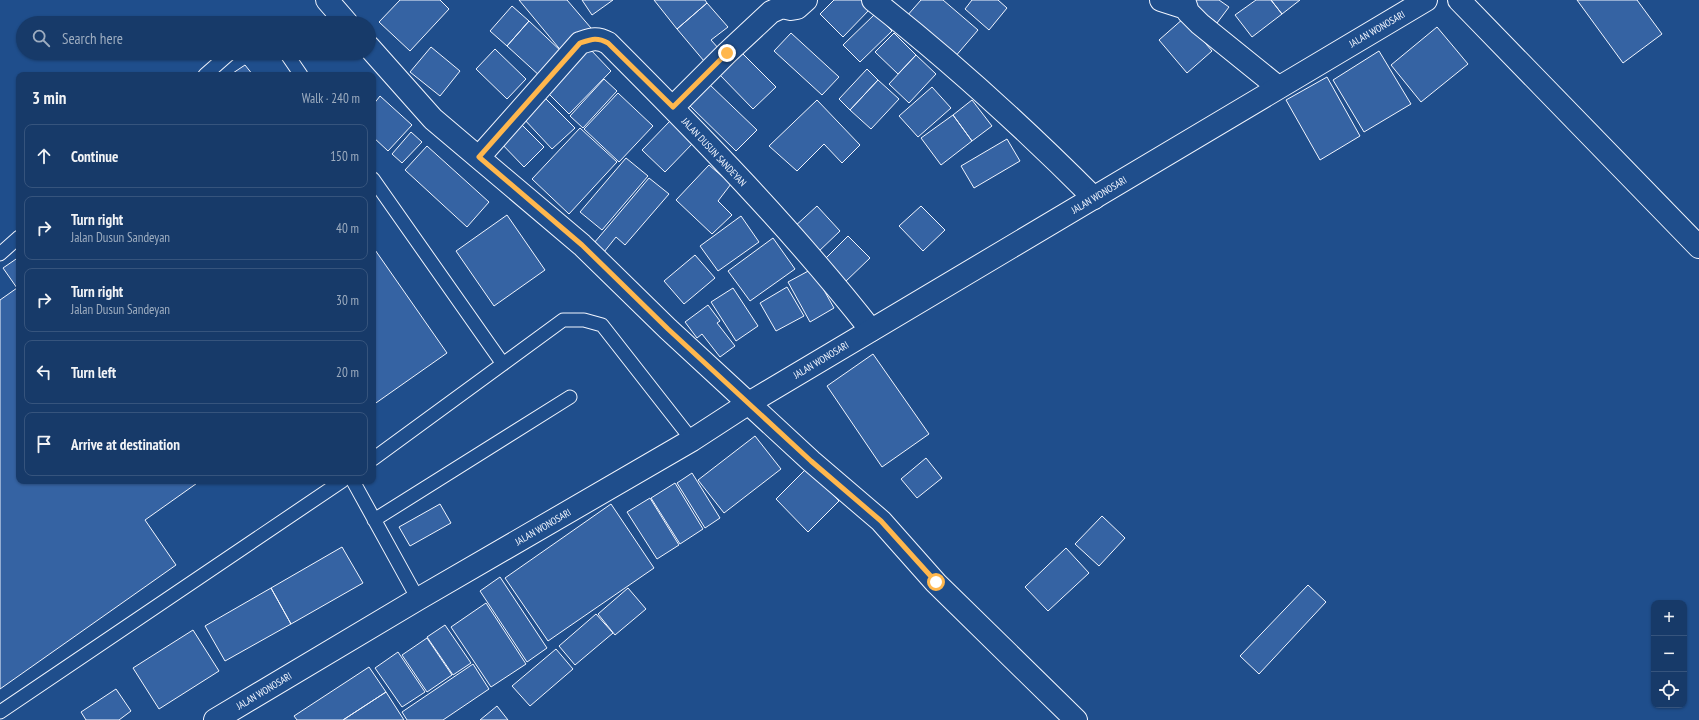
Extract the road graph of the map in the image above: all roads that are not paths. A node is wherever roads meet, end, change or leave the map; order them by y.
1 (327, 0) edge
2 (806, 0) edge
3 (873, 0) edge
4 (1161, 0) edge
5 (1426, 0) edge
6 (1459, 0) edge
7 (1185, 4) edge
8 (341, 16) edge
9 (376, 55) edge
10 (222, 60) edge
11 (291, 60) edge
12 (208, 72) edge
13 (299, 72) edge
14 (1278, 87) junction
15 (673, 107) junction
16 (479, 157) junction
17 (376, 183) edge
18 (1094, 198) junction
19 (16, 240) edge
20 (1699, 247) edge
21 (0, 254) edge
22 (871, 330) junction
23 (503, 364) junction
24 (570, 398) dead end
25 (749, 403) junction
26 (692, 440) junction
27 (376, 457) edge
28 (338, 484) edge
29 (355, 484) edge
30 (374, 520) junction
31 (418, 599) junction
32 (0, 712) edge
33 (215, 720) edge
34 (1076, 720) edge

1 - 8 main road
2 - 15 main road
3 - 18 main road
4 - 7 main road
5 - 14 main road, JALAN WONOSARI
6 - 20 main road
7 - 14 main road
9 - 16 main road
10 - 12 lane
11 - 13 lane
14 - 18 main road, JALAN WONOSARI
15 - 16 main road, JALAN DUSUN SANDEYAN
15 - 22 main road, JALAN DUSUN SANDEYAN
16 - 25 main road
17 - 23 lane
18 - 22 main road, JALAN WONOSARI
19 - 21 lane
22 - 25 main road, JALAN WONOSARI
23 - 26 lane
23 - 27 lane
24 - 30 lane
25 - 26 main road, JALAN WONOSARI
25 - 34 main road
26 - 31 main road, JALAN WONOSARI
28 - 32 lane
29 - 30 lane
30 - 31 lane
31 - 33 main road, JALAN WONOSARI

